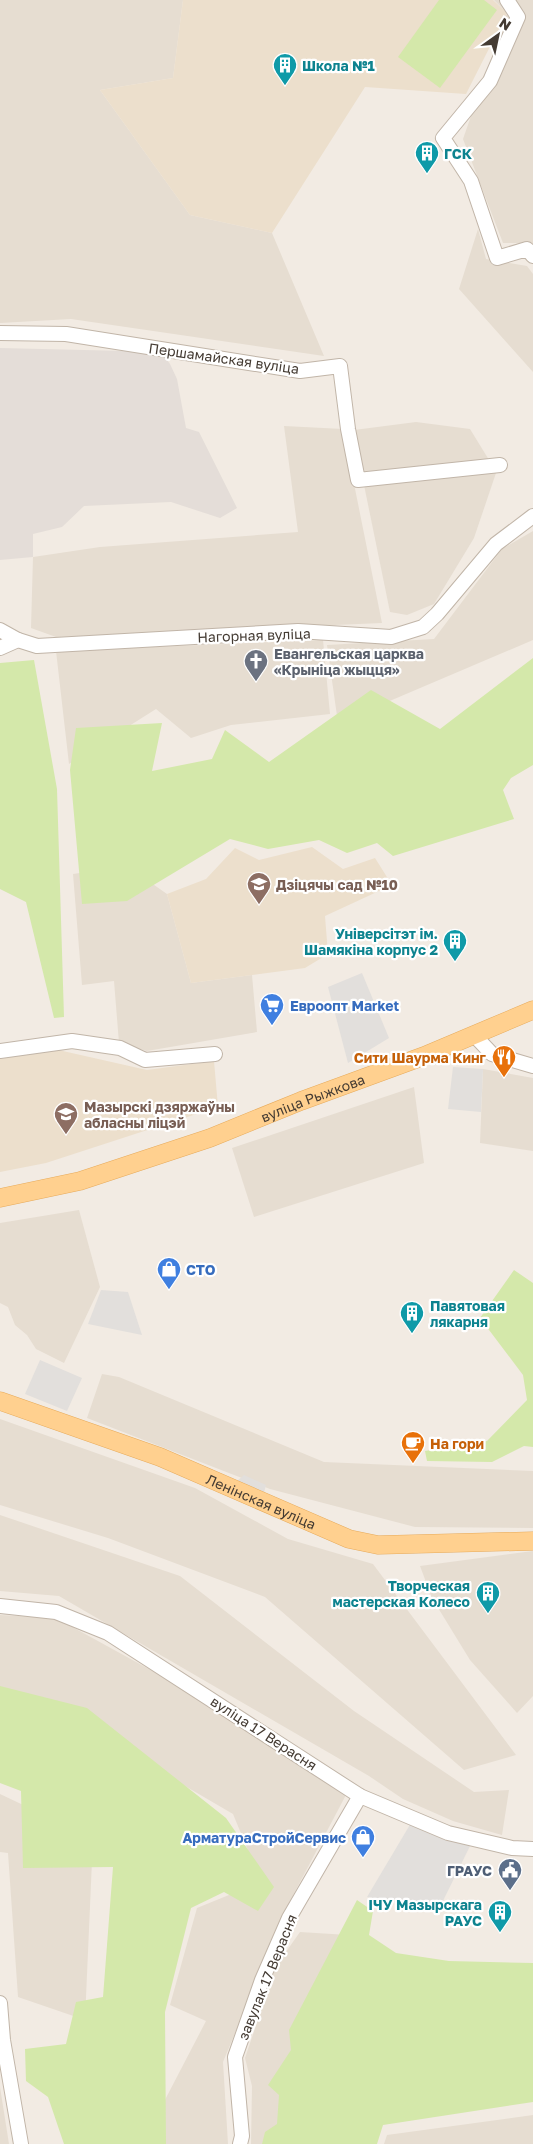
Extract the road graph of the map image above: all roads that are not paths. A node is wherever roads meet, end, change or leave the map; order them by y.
1 (507, 0) edge
2 (533, 256) edge
3 (0, 333) edge
4 (500, 465) dead end
5 (533, 516) edge
6 (0, 630) edge
7 (18, 640) junction
8 (0, 648) edge
9 (533, 1010) edge
10 (474, 1035) junction
11 (0, 1051) edge
12 (214, 1054) dead end
13 (533, 1066) edge
14 (0, 1198) edge
15 (0, 1400) edge
16 (533, 1541) edge
17 (0, 1606) edge
18 (360, 1796) junction
19 (533, 1849) edge
20 (0, 2003) edge
21 (21, 2144) edge
22 (240, 2144) edge

1 - 2 street
3 - 4 street, Першамайская вуліца
5 - 7 street, Нагорная вуліца
6 - 7 street, Нагорная вуліца
7 - 8 street
9 - 10 main road, вуліца Рыжкова
10 - 13 street
10 - 14 main road, вуліца Рыжкова
11 - 12 street
15 - 16 main road, Ленінская вуліца
17 - 18 street, вуліца 17 Верасня
18 - 19 street, вуліца 17 Верасня
18 - 22 street, завулак 17 Верасня
20 - 21 street

